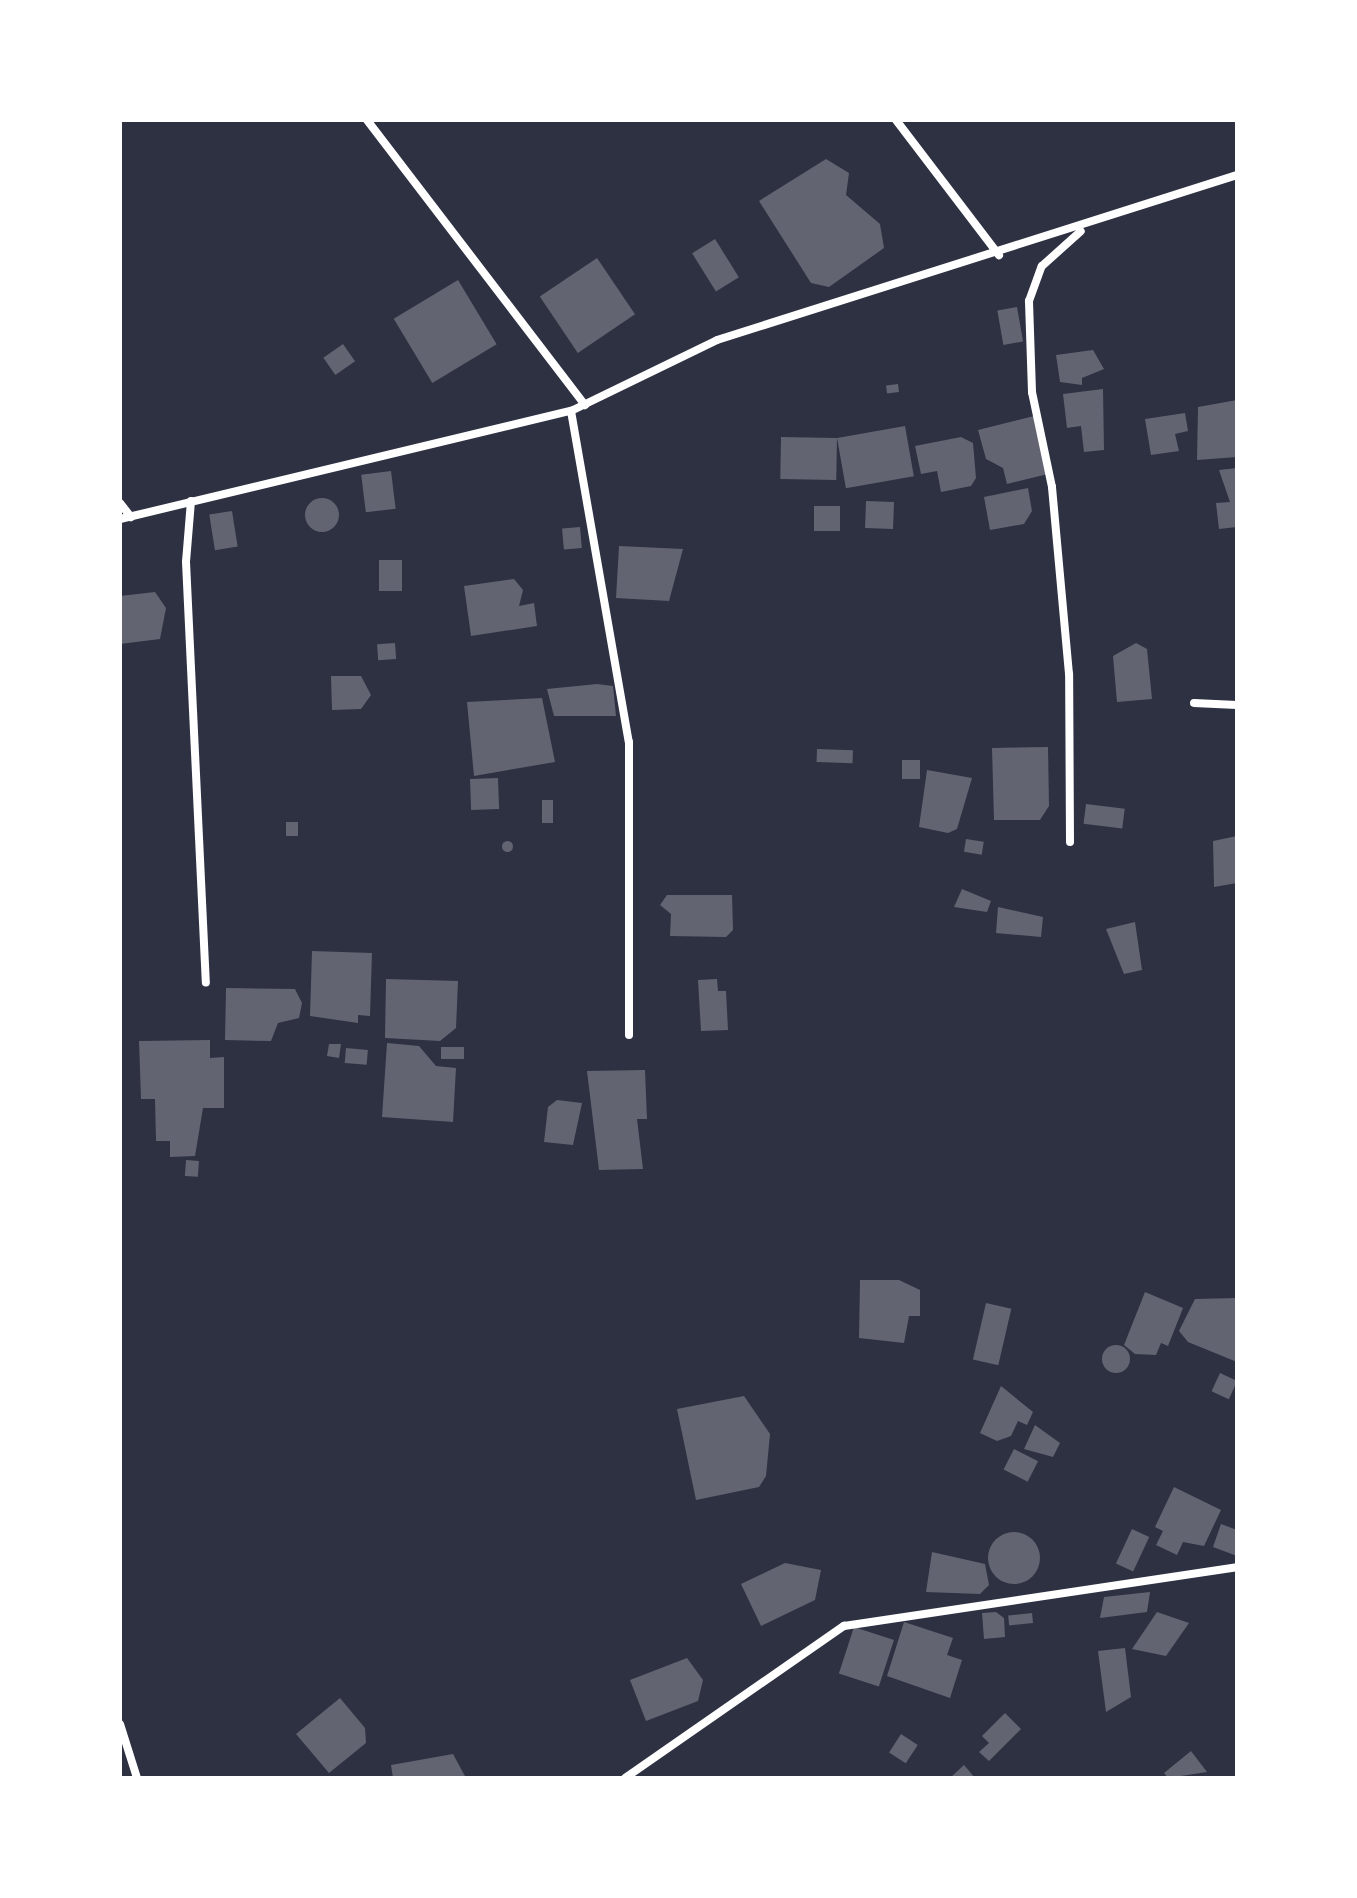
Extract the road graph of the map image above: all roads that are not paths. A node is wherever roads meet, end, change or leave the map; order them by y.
1 (367, 120) edge
2 (896, 120) edge
3 (1237, 175) edge
4 (1084, 228) junction
5 (999, 255) junction
6 (585, 405) junction
7 (571, 411) junction
8 (191, 501) junction
9 (120, 503) edge
10 (131, 517) junction
11 (120, 519) edge
12 (1194, 703) dead end
13 (1237, 705) edge
14 (1070, 842) dead end
15 (206, 983) dead end
16 (629, 1035) dead end
17 (1237, 1567) edge
18 (120, 1724) edge
19 (137, 1778) edge
20 (625, 1778) edge

1 - 6 street
2 - 5 street
3 - 4 street
4 - 5 street
4 - 14 street
5 - 6 street
6 - 7 street
7 - 8 street
7 - 16 street
8 - 10 street
8 - 15 street
9 - 10 street
10 - 11 street
12 - 13 street
17 - 20 street
18 - 19 street

